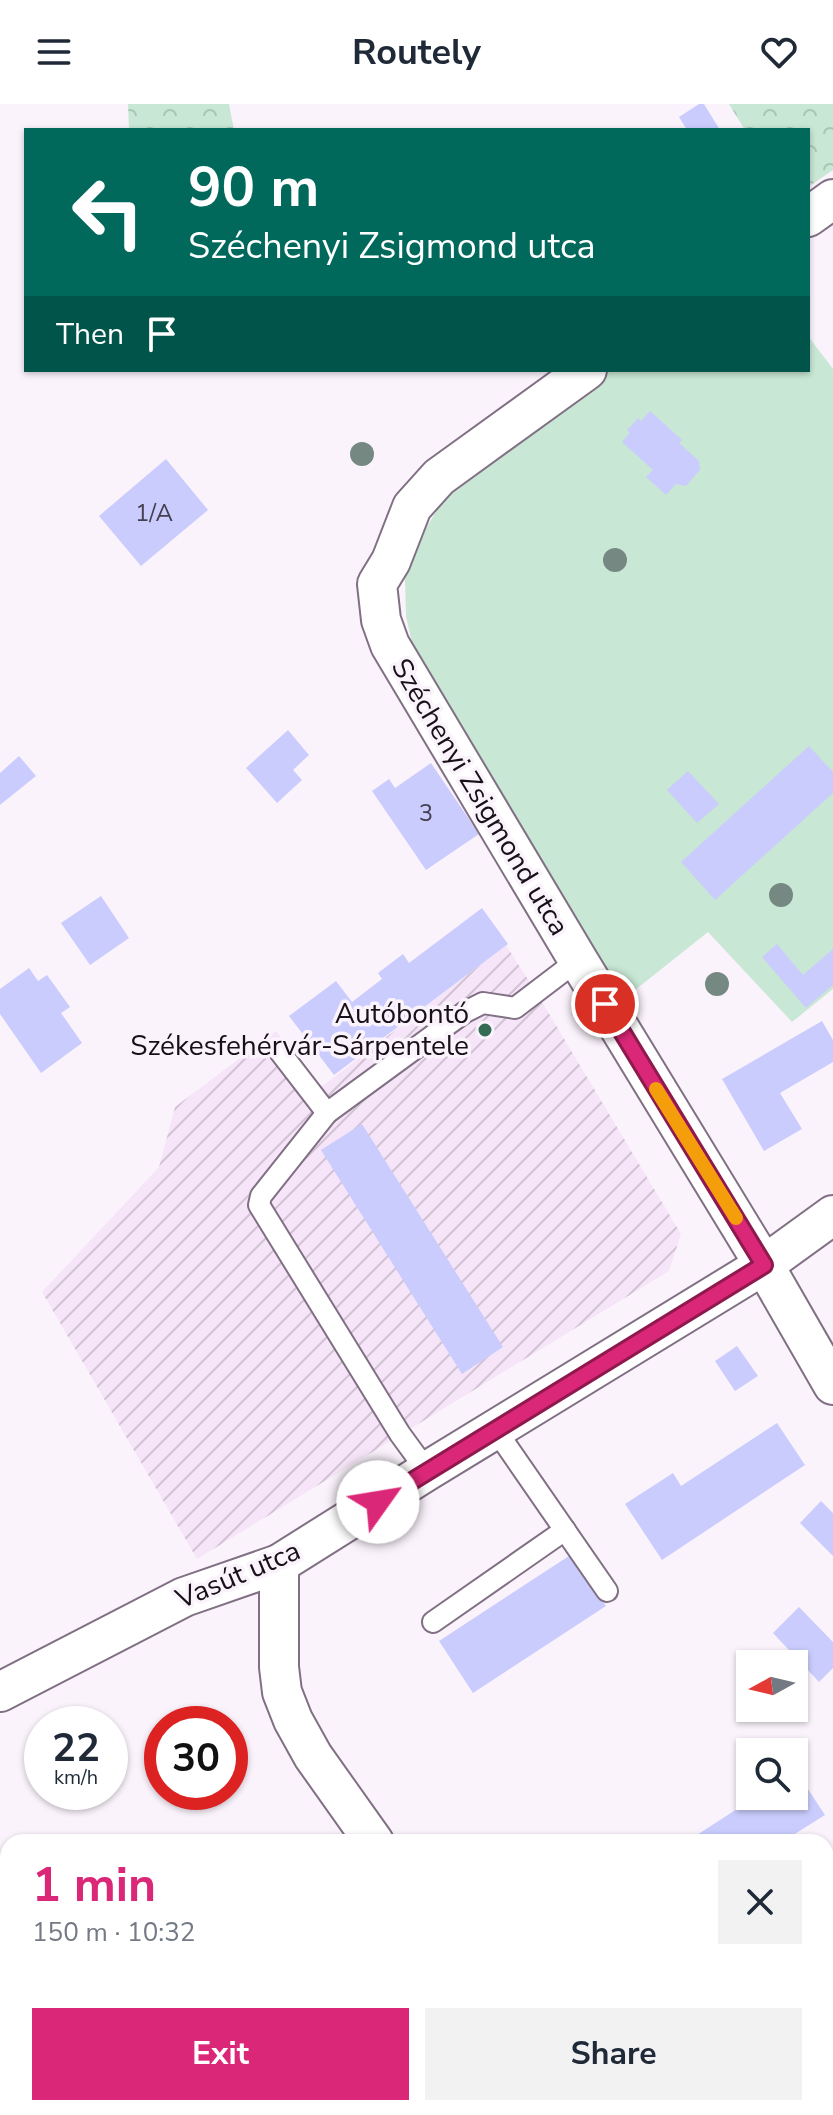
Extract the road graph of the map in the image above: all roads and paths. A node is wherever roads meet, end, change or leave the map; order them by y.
1 (833, 199) edge
2 (810, 216) edge
3 (584, 372) edge
4 (578, 960) junction
5 (280, 1052) dead end
6 (327, 1113) junction
7 (833, 1215) edge
8 (764, 1265) junction
9 (833, 1385) edge
10 (495, 1429) junction
11 (427, 1471) junction
12 (565, 1530) junction
13 (279, 1564) junction
14 (607, 1591) dead end
15 (433, 1622) dead end
16 (0, 1692) edge
17 (368, 1834) edge

1 - 2 street
3 - 4 street, Széchenyi Zsigmond utca
4 - 6 lane
4 - 8 street, Széchenyi Zsigmond utca
5 - 6 lane
6 - 11 lane
7 - 8 street, Vasút utca
8 - 9 street, Széchenyi Zsigmond utca
8 - 10 street, Vasút utca
10 - 11 street, Vasút utca
10 - 12 lane
11 - 13 street, Vasút utca
12 - 14 lane
12 - 15 lane
13 - 16 street, Vasút utca
13 - 17 street

